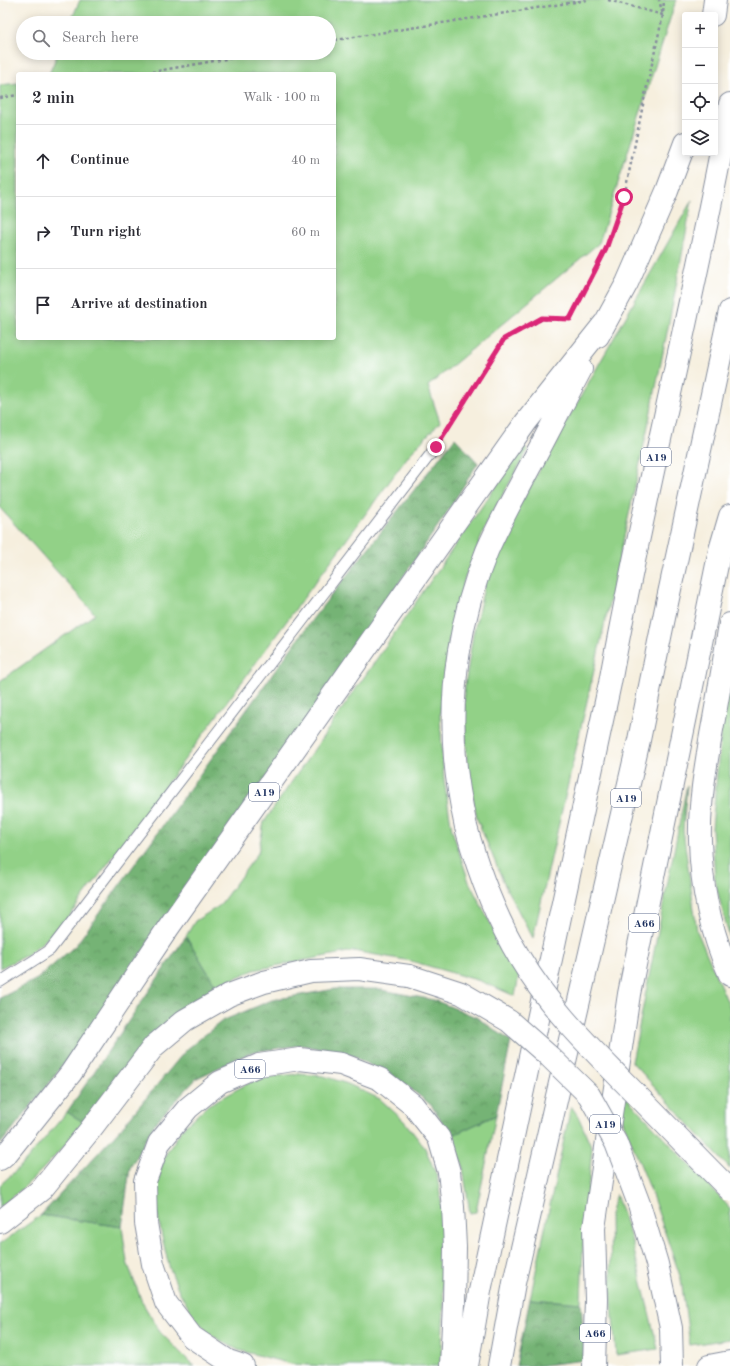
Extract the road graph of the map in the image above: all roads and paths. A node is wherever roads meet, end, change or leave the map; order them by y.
1 (587, 0) edge
2 (608, 0) edge
3 (659, 0) edge
4 (664, 0) edge
5 (715, 0) edge
6 (713, 12) edge
7 (663, 15) junction
8 (336, 40) edge
9 (220, 60) edge
10 (151, 72) edge
11 (16, 95) edge
12 (0, 98) edge
13 (730, 104) edge
14 (682, 151) edge
15 (730, 311) edge
16 (604, 324) junction
17 (436, 447) joint
18 (730, 516) edge
19 (730, 624) edge
20 (730, 975) edge
21 (0, 982) edge
22 (0, 1159) edge
23 (730, 1190) edge
24 (0, 1222) edge
25 (730, 1362) edge
26 (243, 1366) edge
27 (451, 1366) edge
28 (467, 1366) edge
29 (499, 1366) edge
30 (594, 1366) edge
31 (672, 1366) edge
32 (709, 1366) edge

1 - 8 path
2 - 7 path
3 - 7 path
4 - 7 path
5 - 6 highway
7 - 17 path
9 - 10 path
11 - 12 path
13 - 28 highway, A19
14 - 16 highway, A19
15 - 29 highway, A19
16 - 22 highway, A19
16 - 23 highway, A19, bridge
17 - 21 lane
18 - 30 highway, A66
19 - 20 highway
24 - 31 highway, A19, bridge
25 - 32 highway
26 - 27 highway, A66

